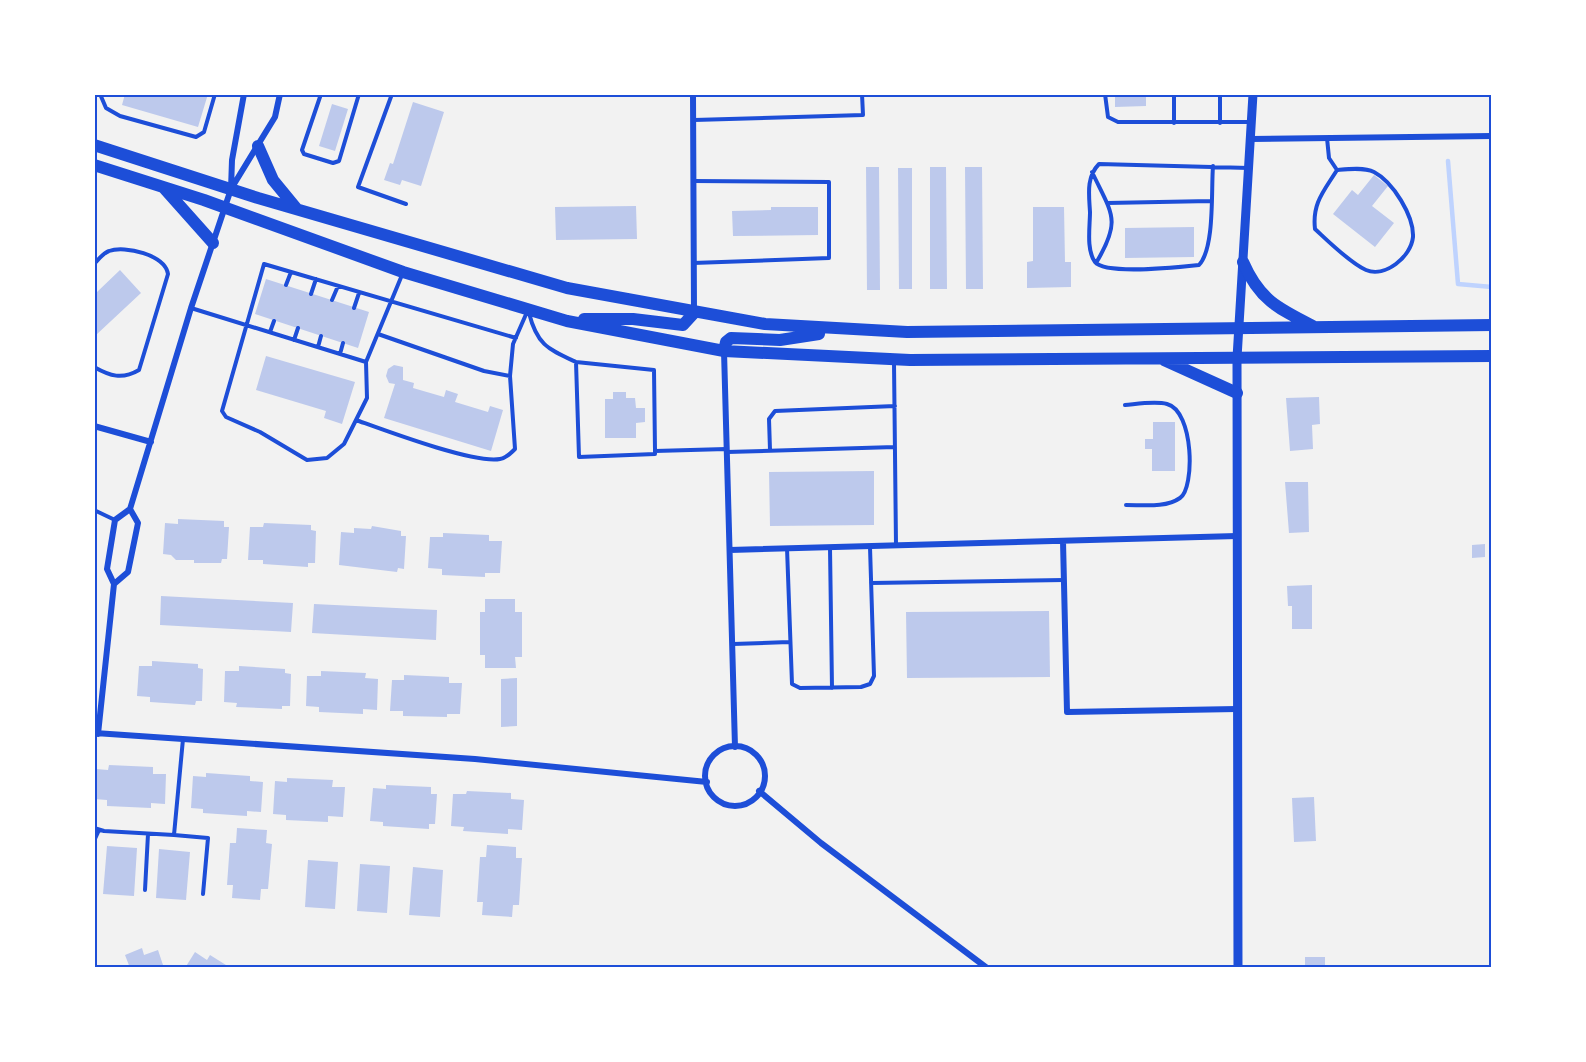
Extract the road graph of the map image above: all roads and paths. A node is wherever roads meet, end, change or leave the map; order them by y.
1 (100, 94) edge
2 (215, 94) edge
3 (244, 94) edge
4 (280, 94) edge
5 (321, 94) edge
6 (359, 94) edge
7 (392, 94) edge
8 (693, 94) edge
9 (862, 94) edge
10 (1105, 94) edge
11 (1174, 94) edge
12 (1220, 94) edge
13 (1253, 94) edge
14 (693, 120) junction
15 (1252, 122) junction
16 (1174, 123) junction
17 (1220, 123) junction
18 (1491, 136) edge
19 (1328, 138) junction
20 (1251, 139) junction
21 (94, 145) edge
22 (258, 146) junction
23 (94, 165) edge
24 (1213, 166) junction
25 (1249, 168) junction
26 (1337, 170) junction
27 (1092, 172) junction
28 (693, 181) junction
29 (164, 187) junction
30 (231, 189) junction
31 (1211, 201) junction
32 (1107, 202) junction
33 (406, 204) dead end
34 (225, 209) junction
35 (297, 209) junction
36 (213, 243) junction
37 (1243, 262) junction
38 (692, 263) junction
39 (1096, 263) junction
40 (94, 264) edge
41 (291, 272) junction
42 (403, 272) junction
43 (316, 279) junction
44 (286, 285) dead end
45 (338, 286) junction
46 (359, 293) junction
47 (311, 294) dead end
48 (332, 300) dead end
49 (391, 302) junction
50 (192, 308) junction
51 (354, 308) dead end
52 (528, 309) junction
53 (694, 313) junction
54 (559, 319) junction
55 (274, 321) dead end
56 (247, 325) junction
57 (1491, 325) edge
58 (298, 328) dead end
59 (1239, 328) junction
60 (1316, 328) junction
61 (846, 330) junction
62 (270, 332) junction
63 (378, 334) junction
64 (321, 336) dead end
65 (516, 338) junction
66 (294, 340) junction
67 (343, 343) dead end
68 (318, 347) junction
69 (724, 351) junction
70 (340, 354) junction
71 (1491, 356) edge
72 (1160, 358) junction
73 (1237, 358) junction
74 (894, 359) junction
75 (366, 362) junction
76 (576, 362) junction
77 (94, 367) edge
78 (510, 376) junction
79 (1237, 393) junction
80 (1125, 405) dead end
81 (895, 406) junction
82 (356, 420) junction
83 (94, 426) edge
84 (150, 442) junction
85 (895, 447) junction
86 (655, 450) junction
87 (727, 450) junction
88 (770, 450) junction
89 (1126, 506) dead end
90 (130, 509) junction
91 (94, 510) edge
92 (115, 520) junction
93 (1237, 536) junction
94 (1063, 541) junction
95 (896, 545) junction
96 (870, 546) junction
97 (830, 547) junction
98 (787, 548) junction
99 (730, 550) junction
100 (1064, 580) junction
101 (871, 583) junction
102 (114, 584) junction
103 (789, 642) junction
104 (733, 644) junction
105 (832, 688) junction
106 (1236, 710) junction
107 (96, 733) edge
108 (183, 739) junction
109 (735, 747) junction
110 (707, 782) junction
111 (759, 791) junction
112 (97, 829) edge
113 (148, 834) junction
114 (174, 835) junction
115 (94, 841) edge
116 (145, 890) dead end
117 (203, 894) dead end
118 (987, 968) edge
119 (1238, 968) edge

1 - 2 lane
3 - 30 street
4 - 22 street
5 - 6 lane
7 - 33 lane
8 - 14 street
9 - 14 lane
10 - 16 lane
11 - 16 lane
12 - 17 lane
13 - 15 street
14 - 28 street
15 - 17 lane
15 - 20 street
16 - 17 lane
18 - 19 street
19 - 20 street
19 - 26 lane
20 - 25 street
21 - 30 main road
22 - 30 street
22 - 35 main road
23 - 29 main road
24 - 25 lane
24 - 27 lane
24 - 31 lane
25 - 37 street
26 - 26 lane
27 - 32 lane
27 - 39 lane
28 - 38 street
28 - 38 lane
29 - 34 main road
29 - 36 main road
30 - 34 street
30 - 35 main road
31 - 32 lane
31 - 39 lane
32 - 39 lane
34 - 36 street
34 - 42 main road
35 - 53 main road
36 - 50 street
37 - 59 street
37 - 60 main road
38 - 53 street
40 - 77 lane
41 - 43 lane
41 - 44 lane
41 - 56 lane
42 - 49 lane
42 - 52 main road
43 - 45 lane
43 - 47 lane
45 - 46 lane
45 - 48 lane
46 - 49 lane
46 - 51 lane
49 - 63 lane
49 - 65 lane
50 - 56 lane
50 - 84 street
52 - 54 main road
52 - 65 lane
52 - 76 lane
53 - 54 main road
53 - 61 main road
54 - 69 main road
55 - 62 lane
56 - 62 lane
56 - 82 lane
57 - 60 main road
58 - 66 lane
59 - 60 main road
59 - 61 main road
59 - 73 street
61 - 69 main road
62 - 66 lane
63 - 75 lane
63 - 78 lane
64 - 68 lane
65 - 78 lane
66 - 68 lane
67 - 70 lane
68 - 70 lane
69 - 74 main road
69 - 87 street
70 - 75 lane
71 - 73 main road
72 - 73 main road
72 - 74 main road
72 - 79 main road
73 - 79 street
74 - 81 lane
75 - 82 lane
76 - 86 lane
76 - 86 lane
78 - 82 lane
79 - 93 street
80 - 89 lane
81 - 85 lane
81 - 88 lane
83 - 84 street
84 - 90 street
85 - 88 lane
85 - 95 lane
86 - 87 lane
87 - 88 lane
87 - 99 street
90 - 92 street
90 - 102 street
91 - 92 lane
92 - 102 street
93 - 94 street
93 - 106 street
94 - 95 street
94 - 100 street
95 - 96 street
96 - 97 street
96 - 101 lane
97 - 98 street
97 - 105 lane
98 - 99 street
98 - 103 lane
99 - 104 street
100 - 101 lane
100 - 106 street
101 - 105 lane
102 - 107 street
103 - 104 lane
103 - 105 lane
104 - 109 street
106 - 119 street
107 - 108 street
108 - 110 street
108 - 114 lane
109 - 110 street
109 - 111 street
110 - 111 street
111 - 118 street
112 - 113 lane
112 - 115 lane
113 - 114 lane
113 - 116 lane
114 - 117 lane

